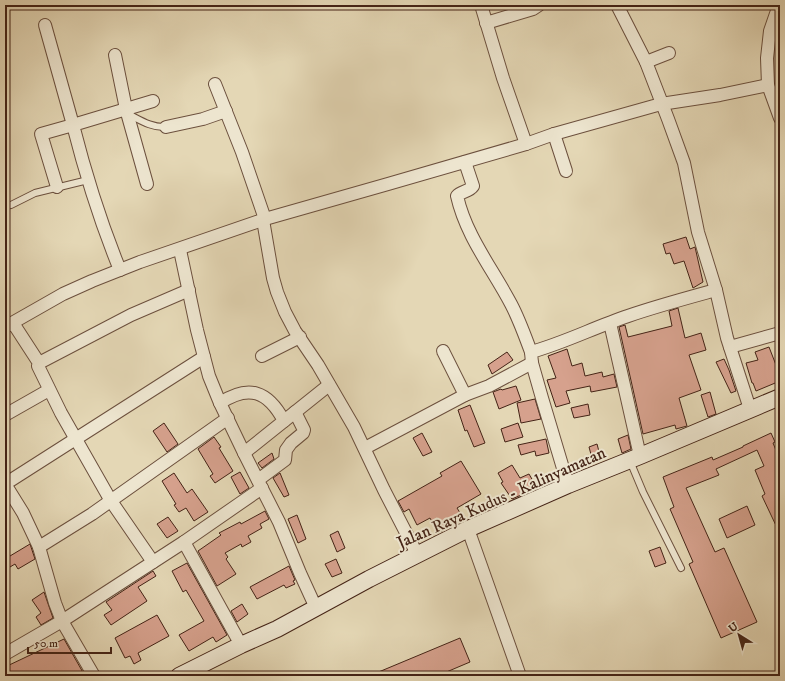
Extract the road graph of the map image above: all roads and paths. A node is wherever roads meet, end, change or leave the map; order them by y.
1 (481, 5) edge
2 (539, 5) edge
3 (617, 5) edge
4 (779, 5) edge
5 (486, 23) junction
6 (45, 25) dead end
7 (670, 53) dead end
8 (114, 55) dead end
9 (646, 62) junction
10 (215, 84) dead end
11 (768, 85) junction
12 (153, 101) dead end
13 (662, 104) junction
14 (226, 111) junction
15 (127, 112) junction
16 (780, 118) edge
17 (73, 125) junction
18 (166, 127) joint
19 (554, 134) junction
20 (526, 144) junction
21 (464, 162) junction
22 (566, 171) dead end
23 (88, 180) junction
24 (147, 184) dead end
25 (57, 187) junction
26 (11, 205) dead end
27 (264, 220) junction
28 (180, 250) junction
29 (120, 270) junction
30 (189, 290) junction
31 (716, 290) junction
32 (610, 323) junction
33 (7, 325) edge
34 (780, 332) edge
35 (300, 337) junction
36 (730, 347) junction
37 (443, 351) dead end
38 (262, 356) dead end
39 (204, 357) junction
40 (532, 358) junction
41 (38, 363) junction
42 (329, 385) junction
43 (49, 390) junction
44 (465, 394) junction
45 (780, 397) edge
46 (220, 403) junction
47 (750, 409) junction
48 (295, 412) junction
49 (5, 415) edge
50 (228, 418) junction
51 (284, 421) junction
52 (76, 438) junction
53 (365, 448) junction
54 (244, 453) junction
55 (635, 458) junction
56 (260, 484) junction
57 (568, 485) junction
58 (111, 501) junction
59 (468, 529) junction
60 (184, 542) junction
61 (39, 547) junction
62 (417, 554) junction
63 (153, 562) junction
64 (681, 568) dead end
65 (316, 608) junction
66 (62, 621) junction
67 (241, 645) junction
68 (5, 654) edge
69 (188, 674) edge
70 (94, 676) edge
71 (520, 676) edge

1 - 5 street
2 - 5 street
3 - 9 street
4 - 11 street
5 - 20 street
6 - 17 street
7 - 9 street
8 - 15 street
9 - 13 street
10 - 14 street
11 - 13 street
11 - 16 street
12 - 15 street
13 - 19 street
13 - 31 street
14 - 18 street
14 - 27 street
15 - 17 street
15 - 18 lane
15 - 24 street
17 - 23 street
17 - 25 street
19 - 20 street
19 - 22 street
20 - 21 street
21 - 27 street
21 - 40 street
23 - 25 lane
23 - 29 street
25 - 26 lane
27 - 28 street
27 - 35 street
28 - 29 street
28 - 30 street
29 - 33 street
30 - 39 street
30 - 41 street
31 - 32 street
31 - 36 street
32 - 40 street
32 - 55 street
33 - 41 street
34 - 36 street
35 - 38 street
35 - 42 street
36 - 47 street
37 - 44 street
39 - 46 street
39 - 52 street
40 - 44 street
40 - 57 street
41 - 43 street
42 - 48 street
42 - 53 street
43 - 49 street
43 - 52 street
44 - 53 street
45 - 47 main road, Jalan Raya Kudus - Kalinyamatan
46 - 50 street
46 - 51 street
47 - 55 main road, Jalan Raya Kudus - Kalinyamatan
48 - 51 street
48 - 56 street
50 - 54 street
50 - 58 street
51 - 54 street
52 - 58 street
52 - 61 street
53 - 62 street
54 - 56 street
55 - 57 main road, Jalan Raya Kudus - Kalinyamatan
55 - 64 lane
56 - 60 street
56 - 65 street
57 - 59 main road, Jalan Raya Kudus - Kalinyamatan
58 - 61 street
58 - 63 street
59 - 62 main road, Jalan Raya Kudus - Kalinyamatan
59 - 71 street
60 - 63 street
60 - 67 street
61 - 66 street
62 - 65 main road, Jalan Raya Kudus - Kalinyamatan
63 - 66 street
65 - 67 main road, Jalan Raya Kudus - Kalinyamatan
66 - 68 street
66 - 70 street
67 - 69 main road, Jalan Raya Kudus - Kalinyamatan

